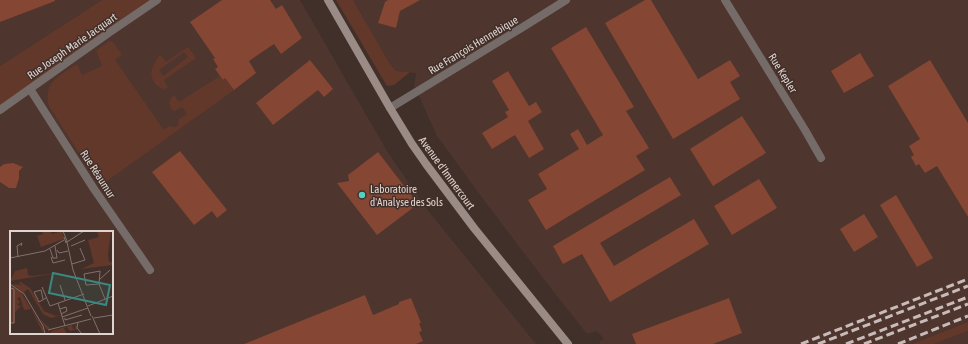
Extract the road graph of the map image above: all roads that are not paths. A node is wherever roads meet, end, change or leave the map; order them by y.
1 (156, 0) edge
2 (328, 0) edge
3 (566, 0) edge
4 (725, 0) edge
5 (30, 89) junction
6 (390, 108) junction
7 (0, 110) edge
8 (821, 158) dead end
9 (150, 270) dead end
10 (568, 344) edge

1 - 5 street, Rue Joseph Marie Jacquart
2 - 6 main road, Avenue d'Immercourt
3 - 6 street, Rue François Hennebique
4 - 8 street, Rue Kepler
5 - 7 street, Rue Joseph Marie Jacquart
5 - 9 street, Rue Réaumur
6 - 10 main road, Avenue d'Immercourt

